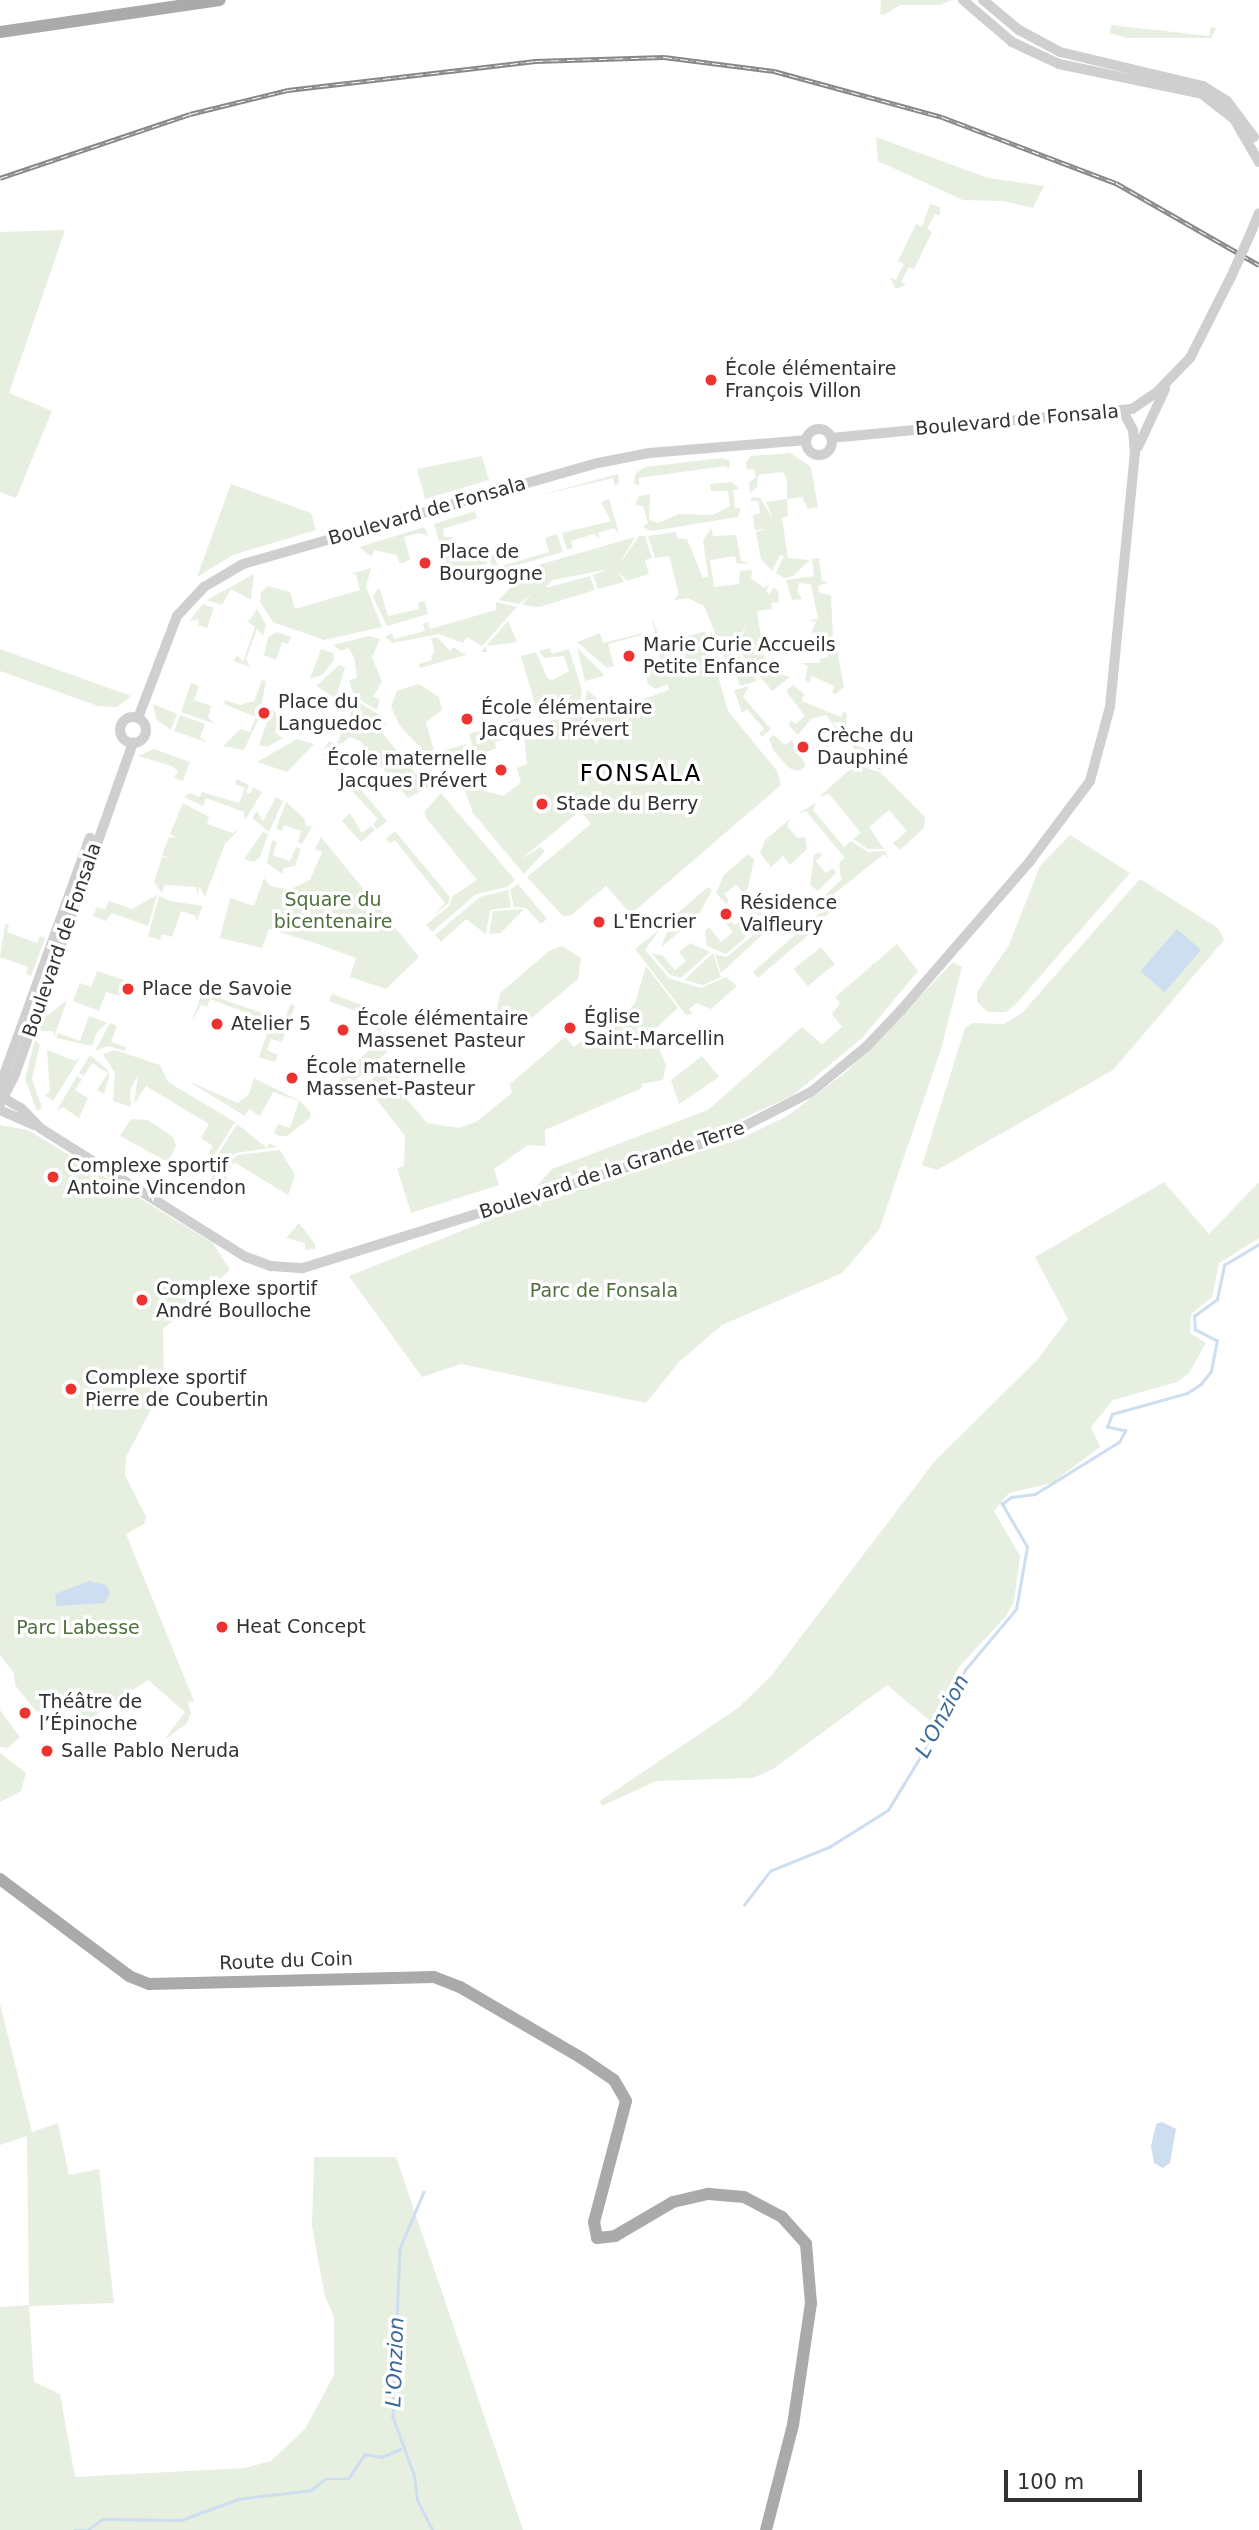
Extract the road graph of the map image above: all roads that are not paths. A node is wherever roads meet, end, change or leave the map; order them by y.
1 (220, 0) edge
2 (963, 0) edge
3 (983, 0) edge
4 (0, 32) edge
5 (1259, 149) edge
6 (1259, 162) edge
7 (1259, 213) edge
8 (1168, 383) junction
9 (1126, 411) junction
10 (1145, 429) junction
11 (831, 438) junction
12 (806, 440) junction
13 (1135, 453) junction
14 (138, 718) junction
15 (130, 741) junction
16 (0, 1086) edge
17 (2, 1099) edge
18 (0, 1110) edge
19 (40, 1128) junction
20 (0, 1879) edge
21 (766, 2530) edge

1 - 4 main road
2 - 6 street
3 - 5 street
7 - 8 street, Boulevard de Fonsala, bridge
8 - 9 street, Boulevard de Fonsala
8 - 10 street, Boulevard de la Grande Terre
9 - 10 street
9 - 11 street, Boulevard de Fonsala
9 - 13 street, Boulevard de la Grande Terre
10 - 13 street, Boulevard de la Grande Terre
11 - 12 street
11 - 12 street
12 - 14 street, Boulevard de Fonsala
13 - 19 street, Boulevard de la Grande Terre
14 - 15 street
14 - 15 street
15 - 16 street, Boulevard de Fonsala
15 - 17 street, Boulevard de Fonsala
17 - 19 street, Boulevard de la Grande Terre
18 - 19 street
20 - 21 main road, Route du Coin

